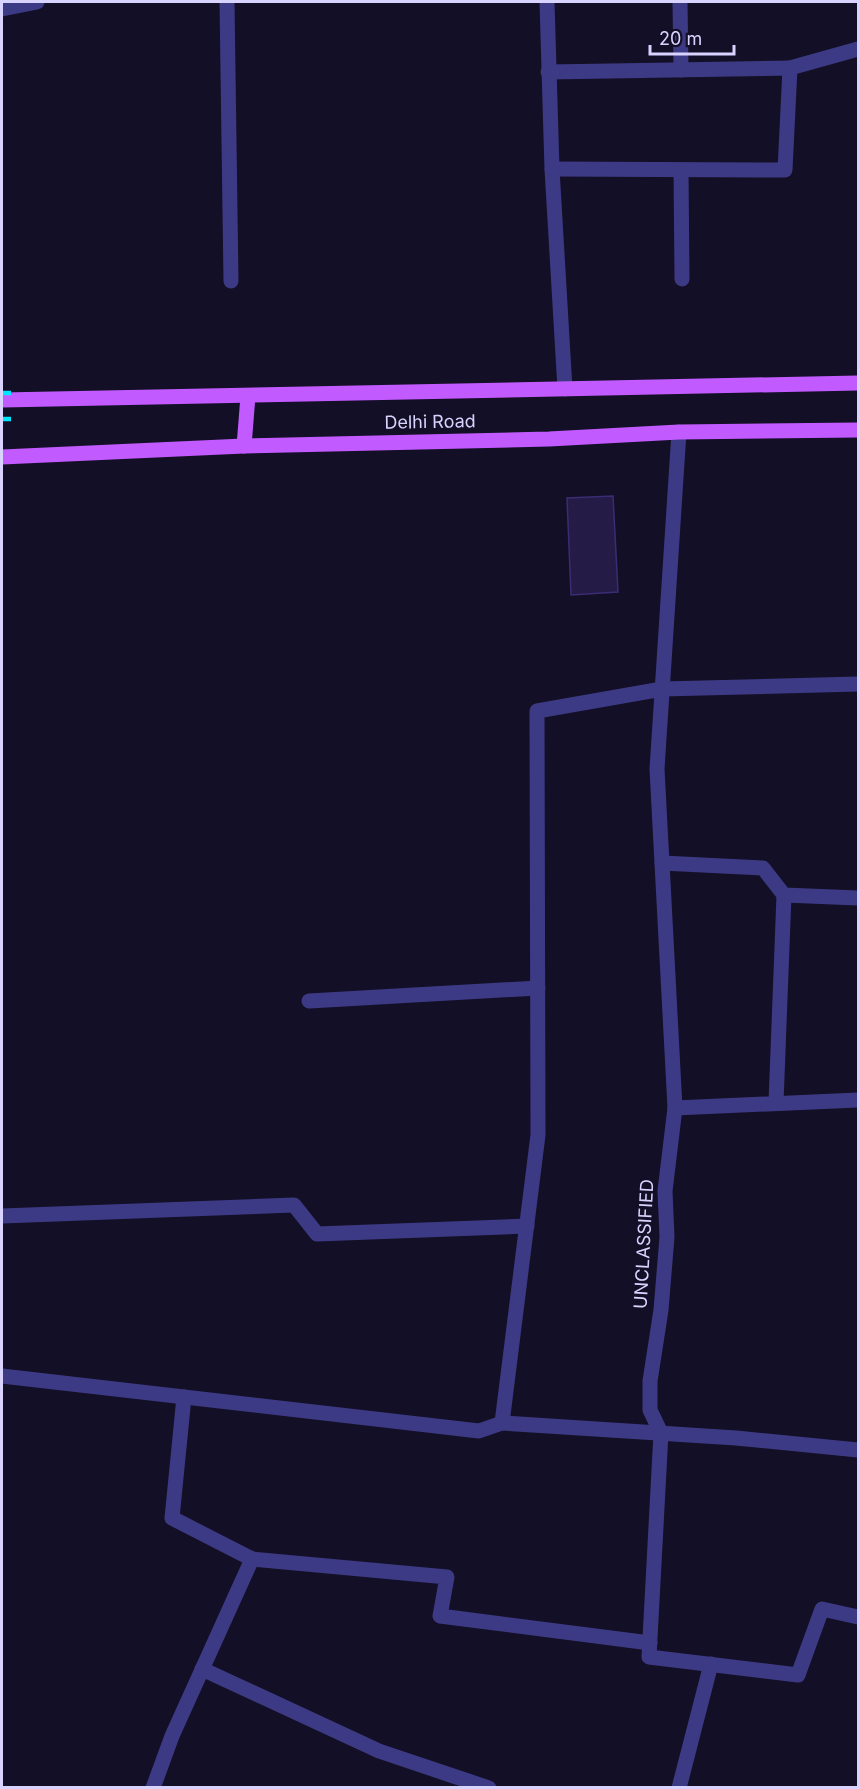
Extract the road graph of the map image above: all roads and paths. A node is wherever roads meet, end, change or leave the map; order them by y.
1 (37, 2) edge
2 (227, 2) edge
3 (547, 2) edge
4 (680, 2) edge
5 (2, 9) edge
6 (858, 49) edge
7 (790, 68) junction
8 (681, 70) junction
9 (548, 72) junction
10 (552, 169) junction
11 (681, 170) junction
12 (682, 279) dead end
13 (231, 281) dead end
14 (858, 382) edge
15 (565, 389) junction
16 (248, 396) junction
17 (2, 400) edge
18 (858, 430) edge
19 (679, 432) junction
20 (244, 446) junction
21 (2, 457) edge
22 (858, 684) edge
23 (662, 689) junction
24 (662, 863) junction
25 (784, 895) junction
26 (858, 898) edge
27 (538, 988) junction
28 (309, 1001) dead end
29 (858, 1100) edge
30 (776, 1103) junction
31 (675, 1108) junction
32 (2, 1216) edge
33 (527, 1226) junction
34 (2, 1376) edge
35 (184, 1397) junction
36 (502, 1424) junction
37 (661, 1433) junction
38 (858, 1450) edge
39 (252, 1559) junction
40 (858, 1617) edge
41 (650, 1643) junction
42 (711, 1664) junction
43 (202, 1669) junction
44 (153, 1788) edge
45 (489, 1788) edge
46 (679, 1788) edge

1 - 5 street
2 - 13 street
3 - 9 street
4 - 8 street
6 - 7 street
7 - 8 street
7 - 11 street
8 - 9 street
9 - 10 street
10 - 11 street
10 - 15 street
11 - 12 street
14 - 15 main road, Delhi Road
15 - 16 main road, Delhi Road
16 - 17 main road, Delhi Road
16 - 20 main road
18 - 19 main road, Delhi Road
19 - 20 main road, Delhi Road
19 - 23 street, UNCLASSIFIED
20 - 21 main road, Delhi Road
22 - 23 street
23 - 24 street, UNCLASSIFIED
23 - 27 street
24 - 25 street
24 - 31 street, UNCLASSIFIED
25 - 26 street
25 - 30 street
27 - 28 street
27 - 33 street
29 - 30 street
30 - 31 street
31 - 37 street, UNCLASSIFIED
32 - 33 street
33 - 36 street
34 - 35 street
35 - 36 street
35 - 39 street
36 - 37 street
37 - 38 street
37 - 41 street
39 - 41 street
39 - 43 street
40 - 42 street
41 - 42 street
42 - 46 street
43 - 44 street
43 - 45 street

